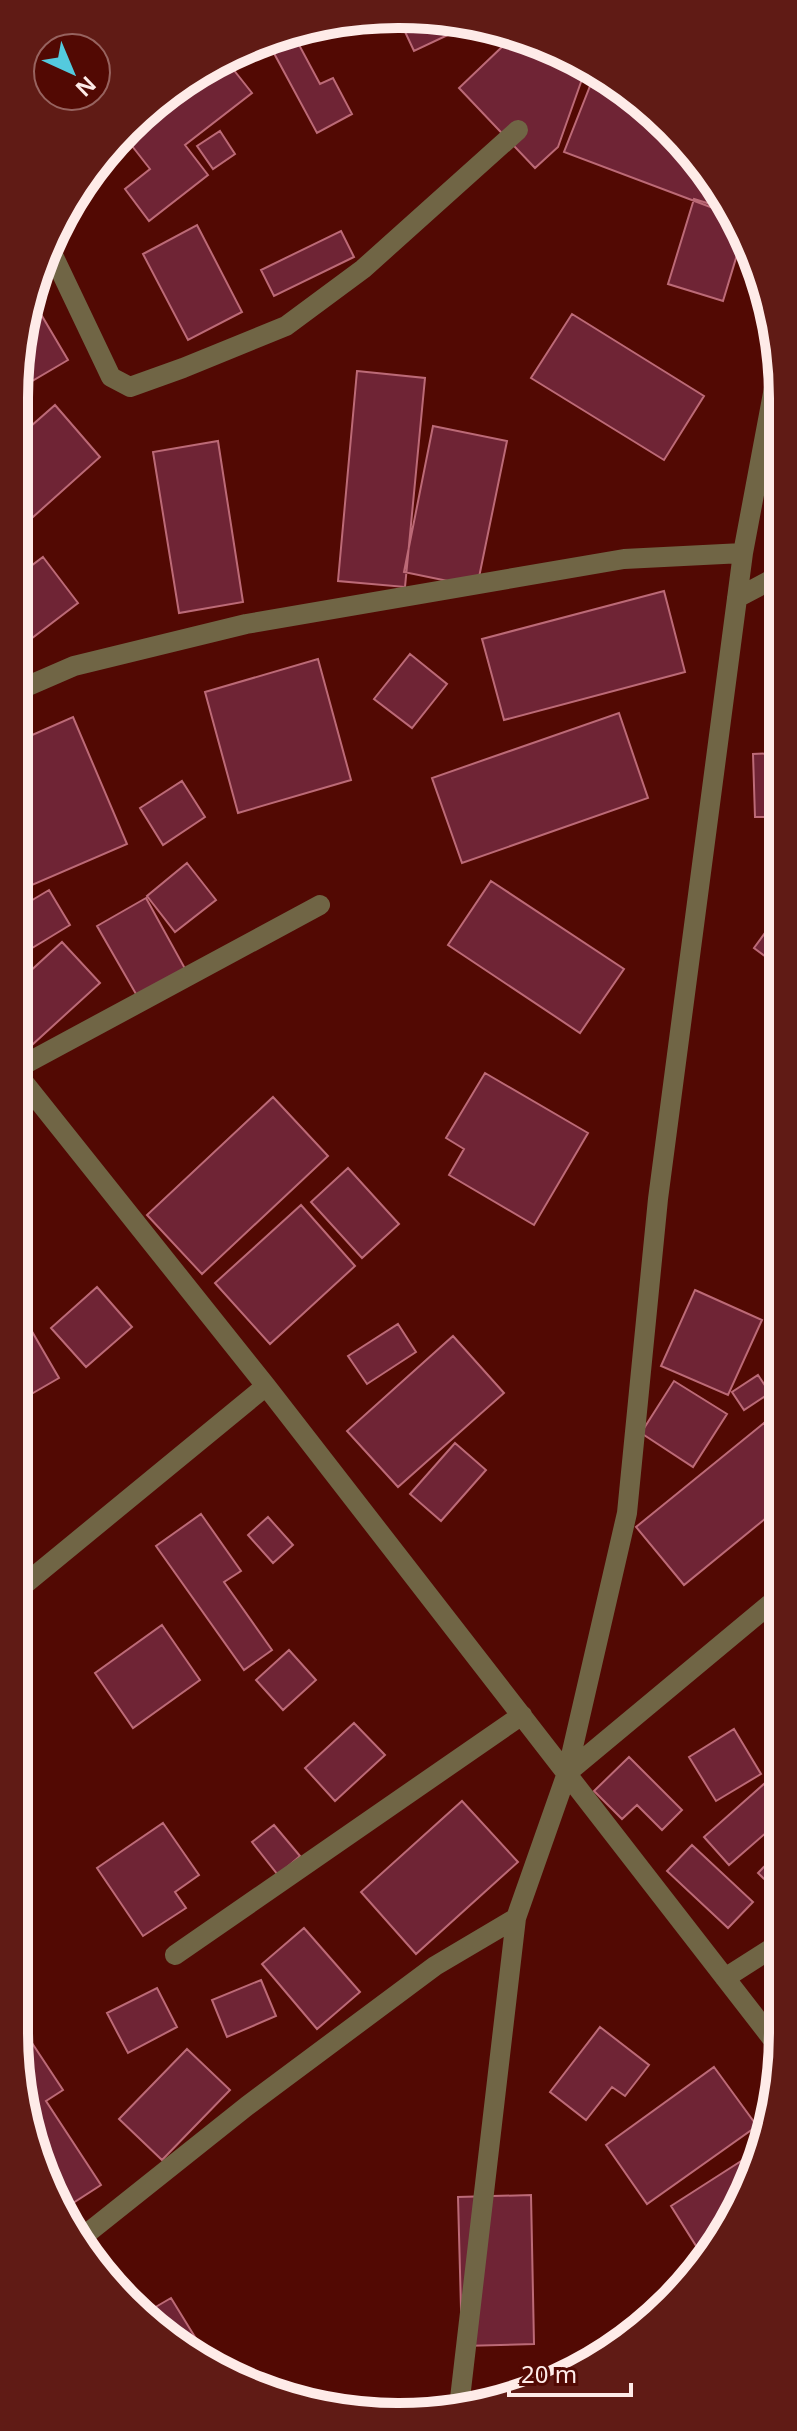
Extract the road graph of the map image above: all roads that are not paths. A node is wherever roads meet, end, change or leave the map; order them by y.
1 (518, 130) dead end
2 (55, 260) edge
3 (769, 415) edge
4 (743, 553) junction
5 (769, 581) edge
6 (737, 598) junction
7 (28, 686) edge
8 (320, 905) dead end
9 (28, 1062) edge
10 (28, 1088) edge
11 (266, 1386) junction
12 (28, 1582) edge
13 (769, 1605) edge
14 (522, 1715) junction
15 (567, 1773) junction
16 (516, 1918) junction
17 (769, 1950) edge
18 (175, 1955) dead end
19 (725, 1978) junction
20 (769, 2034) edge
21 (87, 2233) edge
22 (460, 2398) edge

1 - 2 street
3 - 4 street
4 - 6 street
4 - 7 street
5 - 6 street
6 - 15 street
8 - 9 street
10 - 11 street
11 - 12 street
11 - 14 street
13 - 15 street
14 - 15 street
14 - 18 street
15 - 16 street
15 - 19 street
16 - 21 street
16 - 22 street
17 - 19 street
19 - 20 street

